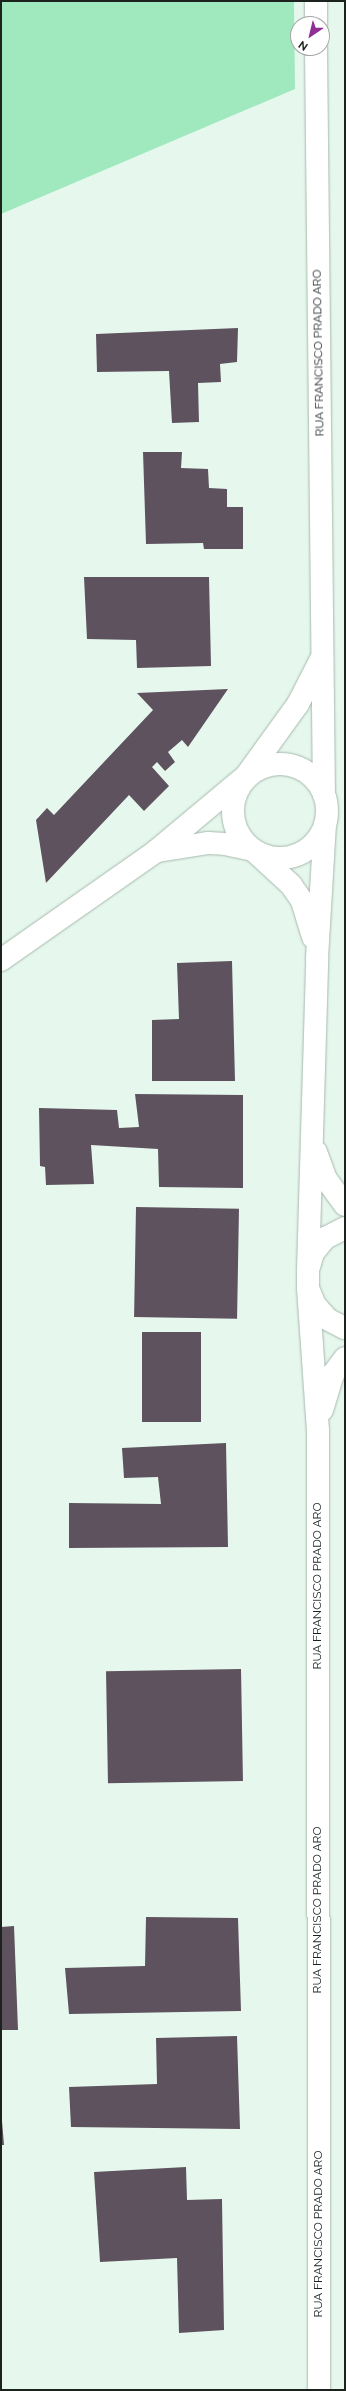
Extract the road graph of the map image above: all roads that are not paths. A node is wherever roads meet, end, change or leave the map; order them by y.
1 (316, 1) edge
2 (316, 16) edge
3 (316, 56) edge
4 (321, 658) junction
5 (246, 776) junction
6 (324, 795) junction
7 (325, 825) junction
8 (253, 850) junction
9 (155, 852) junction
10 (317, 958) junction
11 (1, 960) edge
12 (313, 1135) junction
13 (345, 1205) edge
14 (345, 1228) edge
15 (308, 1279) junction
16 (345, 1328) edge
17 (345, 1358) edge
18 (318, 1431) junction
19 (319, 2390) edge

1 - 2 street
3 - 4 street, RUA FRANCISCO PRADO ARO
4 - 5 street, RUA FRANCISCO PRADO ARO
4 - 6 street, RUA FRANCISCO PRADO ARO
5 - 6 street
5 - 8 street
5 - 9 street
6 - 7 street
7 - 8 street
7 - 10 street, RUA FRANCISCO PRADO ARO
8 - 9 street
8 - 10 street, RUA FRANCISCO PRADO ARO
9 - 11 street
10 - 12 street, RUA FRANCISCO PRADO ARO
12 - 13 street, RUA FRANCISCO PRADO ARO
12 - 15 street, RUA FRANCISCO PRADO ARO
14 - 15 street
15 - 16 street
15 - 18 street, RUA FRANCISCO PRADO ARO
17 - 18 street, RUA FRANCISCO PRADO ARO
18 - 19 street, RUA FRANCISCO PRADO ARO

